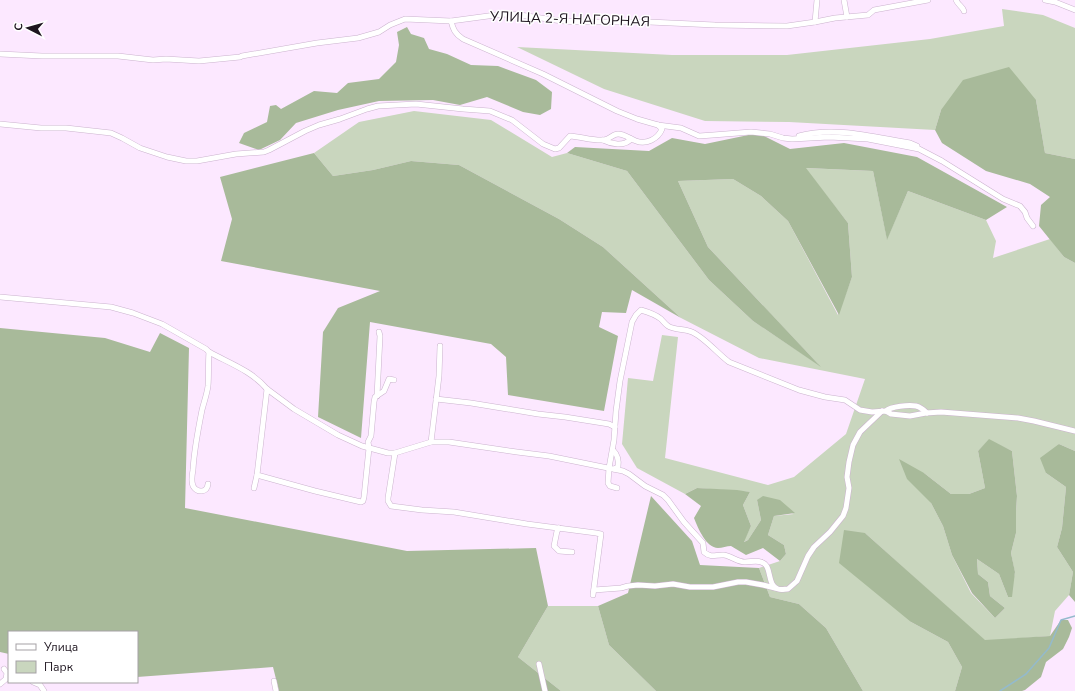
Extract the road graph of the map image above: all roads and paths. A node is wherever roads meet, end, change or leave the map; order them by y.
1 (817, 0) edge
2 (844, 0) edge
3 (928, 0) edge
4 (956, 0) edge
5 (1045, 0) edge
6 (1075, 10) edge
7 (964, 11) dead end
8 (847, 17) junction
9 (451, 21) junction
10 (815, 22) junction
11 (0, 54) edge
12 (0, 124) edge
13 (658, 125) junction
14 (631, 139) junction
15 (602, 140) junction
16 (1033, 226) dead end
17 (0, 297) edge
18 (379, 332) dead end
19 (440, 346) dead end
20 (209, 352) junction
21 (394, 380) dead end
22 (267, 389) junction
23 (377, 396) junction
24 (436, 398) junction
25 (884, 411) junction
26 (928, 413) junction
27 (615, 427) junction
28 (1075, 431) edge
29 (431, 442) junction
30 (369, 448) junction
31 (613, 450) junction
32 (395, 453) junction
33 (611, 467) junction
34 (257, 475) junction
35 (208, 484) dead end
36 (254, 488) dead end
37 (617, 488) dead end
38 (559, 528) junction
39 (572, 552) dead end
40 (778, 589) junction
41 (538, 664) dead end
42 (4, 669) edge
43 (274, 681) dead end
44 (35, 683) edge
45 (0, 684) edge
46 (44, 691) edge
47 (276, 691) edge
48 (545, 691) edge

1 - 10 street
2 - 8 street
3 - 8 street, УЛИЦА 2-Я НАГОРНАЯ
4 - 7 street
5 - 6 street
8 - 10 street, УЛИЦА 2-Я НАГОРНАЯ
9 - 10 street, УЛИЦА 2-Я НАГОРНАЯ
9 - 11 street, УЛИЦА 2-Я НАГОРНАЯ
9 - 13 street
12 - 15 street
13 - 14 street
13 - 16 street
14 - 15 street
14 - 15 street
17 - 20 street
18 - 23 street
19 - 24 street
20 - 22 street
20 - 35 street
21 - 23 street
22 - 30 street
22 - 34 street
23 - 30 street
24 - 27 street
24 - 29 street
25 - 26 street
25 - 26 street
25 - 27 street
25 - 40 street
26 - 28 street
27 - 31 street
29 - 32 street
29 - 33 street
30 - 32 street
30 - 34 street
31 - 33 street
31 - 33 street
32 - 38 street
33 - 37 street
33 - 40 street
34 - 36 street
38 - 39 street
38 - 40 street
41 - 48 street
42 - 45 street
43 - 47 street
44 - 46 street

